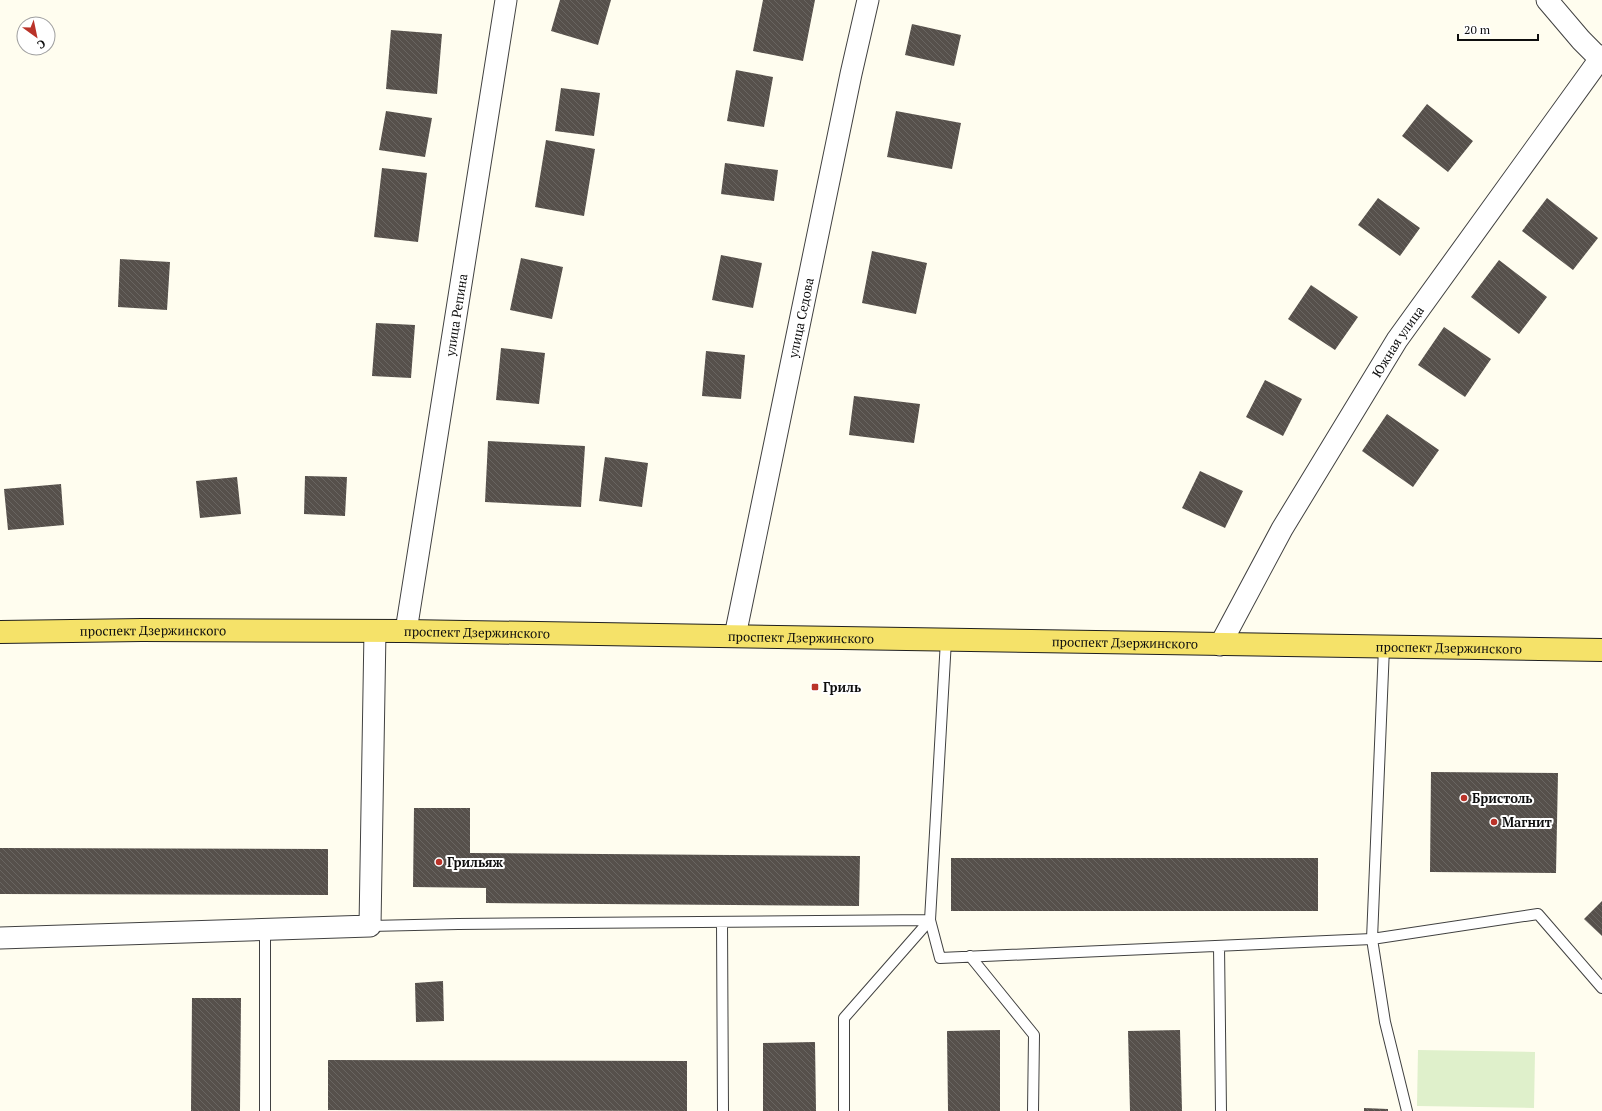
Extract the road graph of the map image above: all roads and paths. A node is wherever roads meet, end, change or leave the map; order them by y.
1 (506, 0) edge
2 (868, 0) edge
3 (1547, 0) edge
4 (1601, 57) edge
5 (375, 631) junction
6 (406, 631) junction
7 (0, 632) edge
8 (735, 636) junction
9 (946, 640) junction
10 (1220, 645) junction
11 (1384, 647) junction
12 (1602, 650) edge
13 (930, 920) junction
14 (722, 922) junction
15 (370, 926) junction
16 (265, 930) junction
17 (0, 938) edge
18 (1372, 939) junction
19 (1218, 946) junction
20 (970, 956) junction
21 (1602, 988) edge
22 (265, 1111) edge
23 (723, 1111) edge
24 (844, 1111) edge
25 (1033, 1111) edge
26 (1221, 1111) edge
27 (1407, 1111) edge

1 - 6 street, улица Репина
2 - 8 street, улица Седова
3 - 4 street
4 - 10 street, Южная улица
5 - 6 main road, проспект Дзержинского
5 - 7 main road, проспект Дзержинского
5 - 15 street
6 - 8 main road, проспект Дзержинского
8 - 9 main road, проспект Дзержинского
9 - 10 main road, проспект Дзержинского
9 - 13 lane
10 - 11 main road, проспект Дзержинского
11 - 12 main road, проспект Дзержинского
11 - 18 lane
13 - 14 lane
13 - 20 lane
13 - 24 lane
14 - 15 lane
14 - 23 lane
15 - 16 street
16 - 17 street
16 - 22 lane
18 - 19 lane
18 - 21 lane
18 - 27 lane
19 - 20 lane
19 - 26 lane
20 - 25 lane

